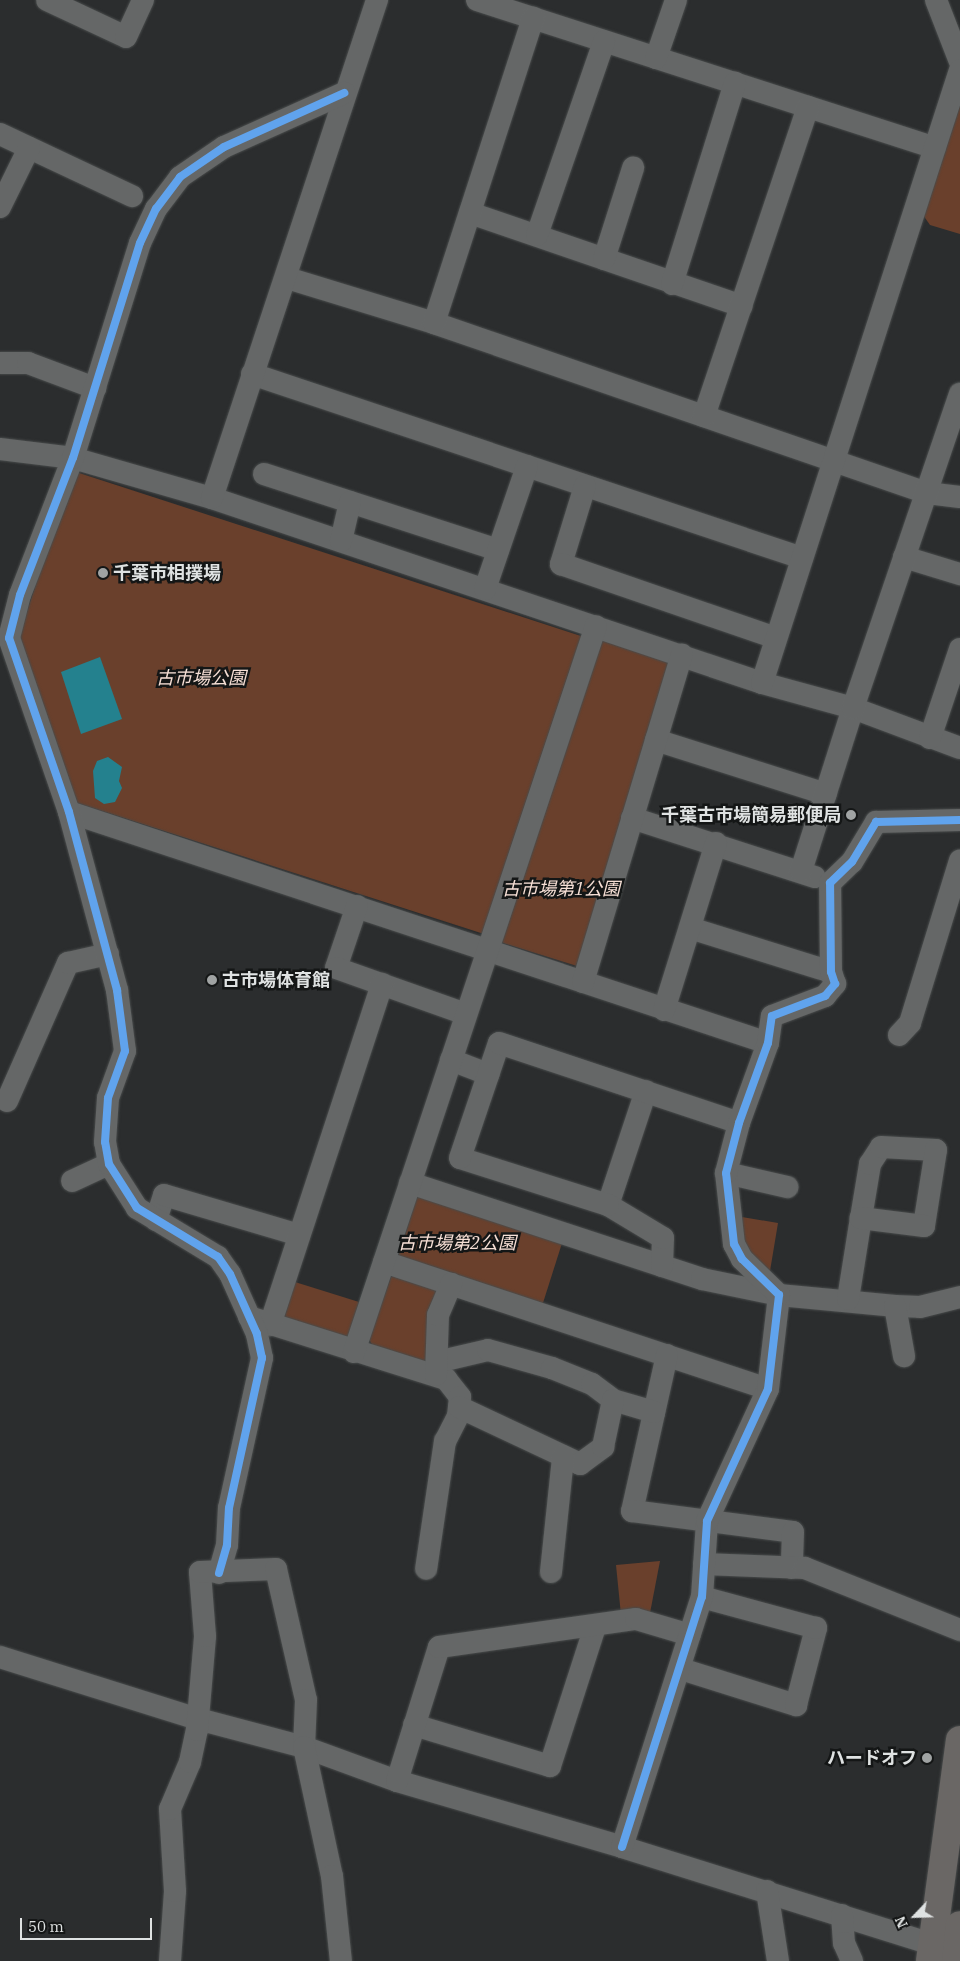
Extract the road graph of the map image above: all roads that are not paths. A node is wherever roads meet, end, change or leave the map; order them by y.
1 (47, 0) edge
2 (143, 0) edge
3 (377, 0) edge
4 (478, 0) edge
5 (676, 0) edge
6 (936, 0) edge
7 (533, 18) junction
8 (604, 41) junction
9 (656, 58) junction
10 (960, 62) edge
11 (960, 70) edge
12 (735, 83) junction
13 (344, 93) junction
14 (808, 107) junction
15 (0, 134) edge
16 (29, 148) junction
17 (935, 148) junction
18 (633, 168) dead end
19 (132, 196) dead end
20 (0, 207) edge
21 (470, 213) junction
22 (537, 235) junction
23 (604, 259) junction
24 (287, 278) junction
25 (672, 284) junction
26 (741, 306) junction
27 (434, 323) junction
28 (0, 363) edge
29 (252, 374) junction
30 (95, 388) junction
31 (960, 394) edge
32 (704, 416) junction
33 (0, 449) edge
34 (73, 458) junction
35 (834, 459) junction
36 (527, 466) junction
37 (264, 474) dead end
38 (585, 486) junction
39 (927, 493) junction
40 (960, 497) edge
41 (212, 498) junction
42 (350, 502) junction
43 (341, 541) junction
44 (498, 550) junction
45 (904, 557) junction
46 (802, 558) junction
47 (960, 574) edge
48 (484, 589) junction
49 (596, 626) junction
50 (776, 638) junction
51 (960, 650) edge
52 (682, 655) junction
53 (762, 683) junction
54 (853, 708) junction
55 (930, 738) junction
56 (656, 740) junction
57 (960, 748) edge
58 (826, 794) junction
59 (69, 812) junction
60 (632, 818) junction
61 (960, 820) edge
62 (716, 843) junction
63 (960, 860) edge
64 (801, 871) junction
65 (830, 883) junction
66 (357, 906) junction
67 (690, 928) junction
68 (488, 948) junction
69 (108, 954) junction
70 (831, 972) junction
71 (582, 982) junction
72 (382, 984) junction
73 (664, 1010) junction
74 (466, 1014) junction
75 (899, 1035) dead end
76 (768, 1043) junction
77 (451, 1060) junction
78 (488, 1074) junction
79 (646, 1091) junction
80 (7, 1102) dead end
81 (739, 1123) junction
82 (109, 1164) junction
83 (726, 1173) junction
84 (72, 1181) dead end
85 (410, 1183) junction
86 (787, 1186) dead end
87 (608, 1205) junction
88 (861, 1218) dead end
89 (156, 1220) junction
90 (299, 1235) junction
91 (384, 1262) junction
92 (662, 1266) junction
93 (451, 1284) junction
94 (779, 1295) junction
95 (960, 1297) edge
96 (848, 1299) junction
97 (895, 1306) junction
98 (249, 1317) junction
99 (270, 1325) junction
100 (354, 1352) junction
101 (667, 1355) junction
102 (904, 1356) dead end
103 (437, 1369) junction
104 (768, 1389) junction
105 (613, 1400) junction
106 (459, 1407) junction
107 (654, 1412) junction
108 (563, 1457) junction
109 (708, 1521) junction
110 (704, 1564) junction
111 (792, 1568) junction
112 (426, 1569) dead end
113 (551, 1572) dead end
114 (219, 1573) junction
115 (702, 1597) junction
116 (595, 1627) junction
117 (960, 1630) edge
118 (690, 1635) junction
119 (0, 1657) edge
120 (681, 1669) junction
121 (198, 1719) junction
122 (414, 1725) junction
123 (960, 1740) edge
124 (304, 1747) junction
125 (397, 1781) junction
126 (622, 1847) junction
127 (767, 1891) junction
128 (842, 1915) junction
129 (960, 1925) edge
130 (947, 1954) edge
131 (170, 1961) edge
132 (341, 1961) edge
133 (778, 1961) edge
134 (852, 1961) edge

1 - 2 street
3 - 13 street
4 - 7 street
5 - 9 street
6 - 10 street
7 - 8 street
7 - 21 street
8 - 9 street
8 - 22 street
9 - 12 street
11 - 17 street
12 - 14 street
12 - 25 street
13 - 24 street
13 - 30 street
14 - 17 street
14 - 26 street
15 - 16 street
16 - 19 street
16 - 20 street
17 - 35 street
18 - 23 street
21 - 22 street
21 - 27 street
22 - 23 street
23 - 25 street
24 - 27 street
24 - 29 street
25 - 26 street
26 - 32 street
27 - 32 street
28 - 30 street
29 - 36 street
29 - 41 street
30 - 34 street
31 - 39 street
32 - 35 street
33 - 34 street
34 - 41 street
34 - 59 street
35 - 39 street
35 - 46 street
36 - 38 street
36 - 44 street
37 - 42 street
38 - 46 street
38 - 50 street
39 - 40 street
39 - 45 street
41 - 43 street
42 - 43 street
42 - 44 street
43 - 48 street
44 - 48 street
45 - 47 street
45 - 54 street
46 - 50 street
48 - 49 street
49 - 52 street
49 - 68 street
50 - 53 street
51 - 55 street
52 - 53 street
52 - 56 street
53 - 54 street
54 - 55 street
54 - 58 street
55 - 57 street
56 - 58 street
56 - 60 street
58 - 64 street
59 - 66 street
59 - 69 street
60 - 62 street
60 - 71 street
61 - 65 street
62 - 64 street
62 - 67 street
63 - 75 street
64 - 65 street
65 - 70 street
66 - 68 street
66 - 72 street
67 - 70 street
67 - 73 street
68 - 71 street
68 - 74 street
69 - 80 street
69 - 82 street
70 - 76 street
71 - 73 street
72 - 74 street
72 - 90 street
73 - 76 street
74 - 77 street
76 - 81 street
77 - 78 street
77 - 85 street
78 - 79 street
78 - 87 street
79 - 81 street
79 - 87 street
81 - 83 street
82 - 84 street
82 - 89 street
83 - 86 street
83 - 94 street
85 - 91 street
85 - 92 street
87 - 92 street
88 - 96 street
89 - 90 street
89 - 98 street
90 - 99 street
91 - 93 street
91 - 100 street
92 - 94 street
93 - 101 street
93 - 103 street
94 - 96 street
94 - 104 street
95 - 97 street
96 - 97 street
97 - 102 street
98 - 99 street
98 - 114 street
99 - 100 street
100 - 103 street
101 - 104 street
101 - 107 street
103 - 105 street
103 - 106 street
104 - 109 street
105 - 107 street
105 - 108 street
106 - 108 street
106 - 112 street
107 - 109 street
108 - 113 street
109 - 110 street
109 - 111 street
110 - 111 street
110 - 115 street
111 - 117 street
114 - 121 street
114 - 124 street
115 - 118 street
115 - 120 street
116 - 118 street
116 - 122 street
116 - 122 street
118 - 120 street
119 - 121 street
120 - 126 street
121 - 124 street
121 - 131 street
122 - 125 street
123 - 130 main road
124 - 125 street
124 - 132 street
125 - 126 street
126 - 127 street
127 - 128 street
127 - 133 street
128 - 130 street
128 - 134 street
129 - 130 main road

